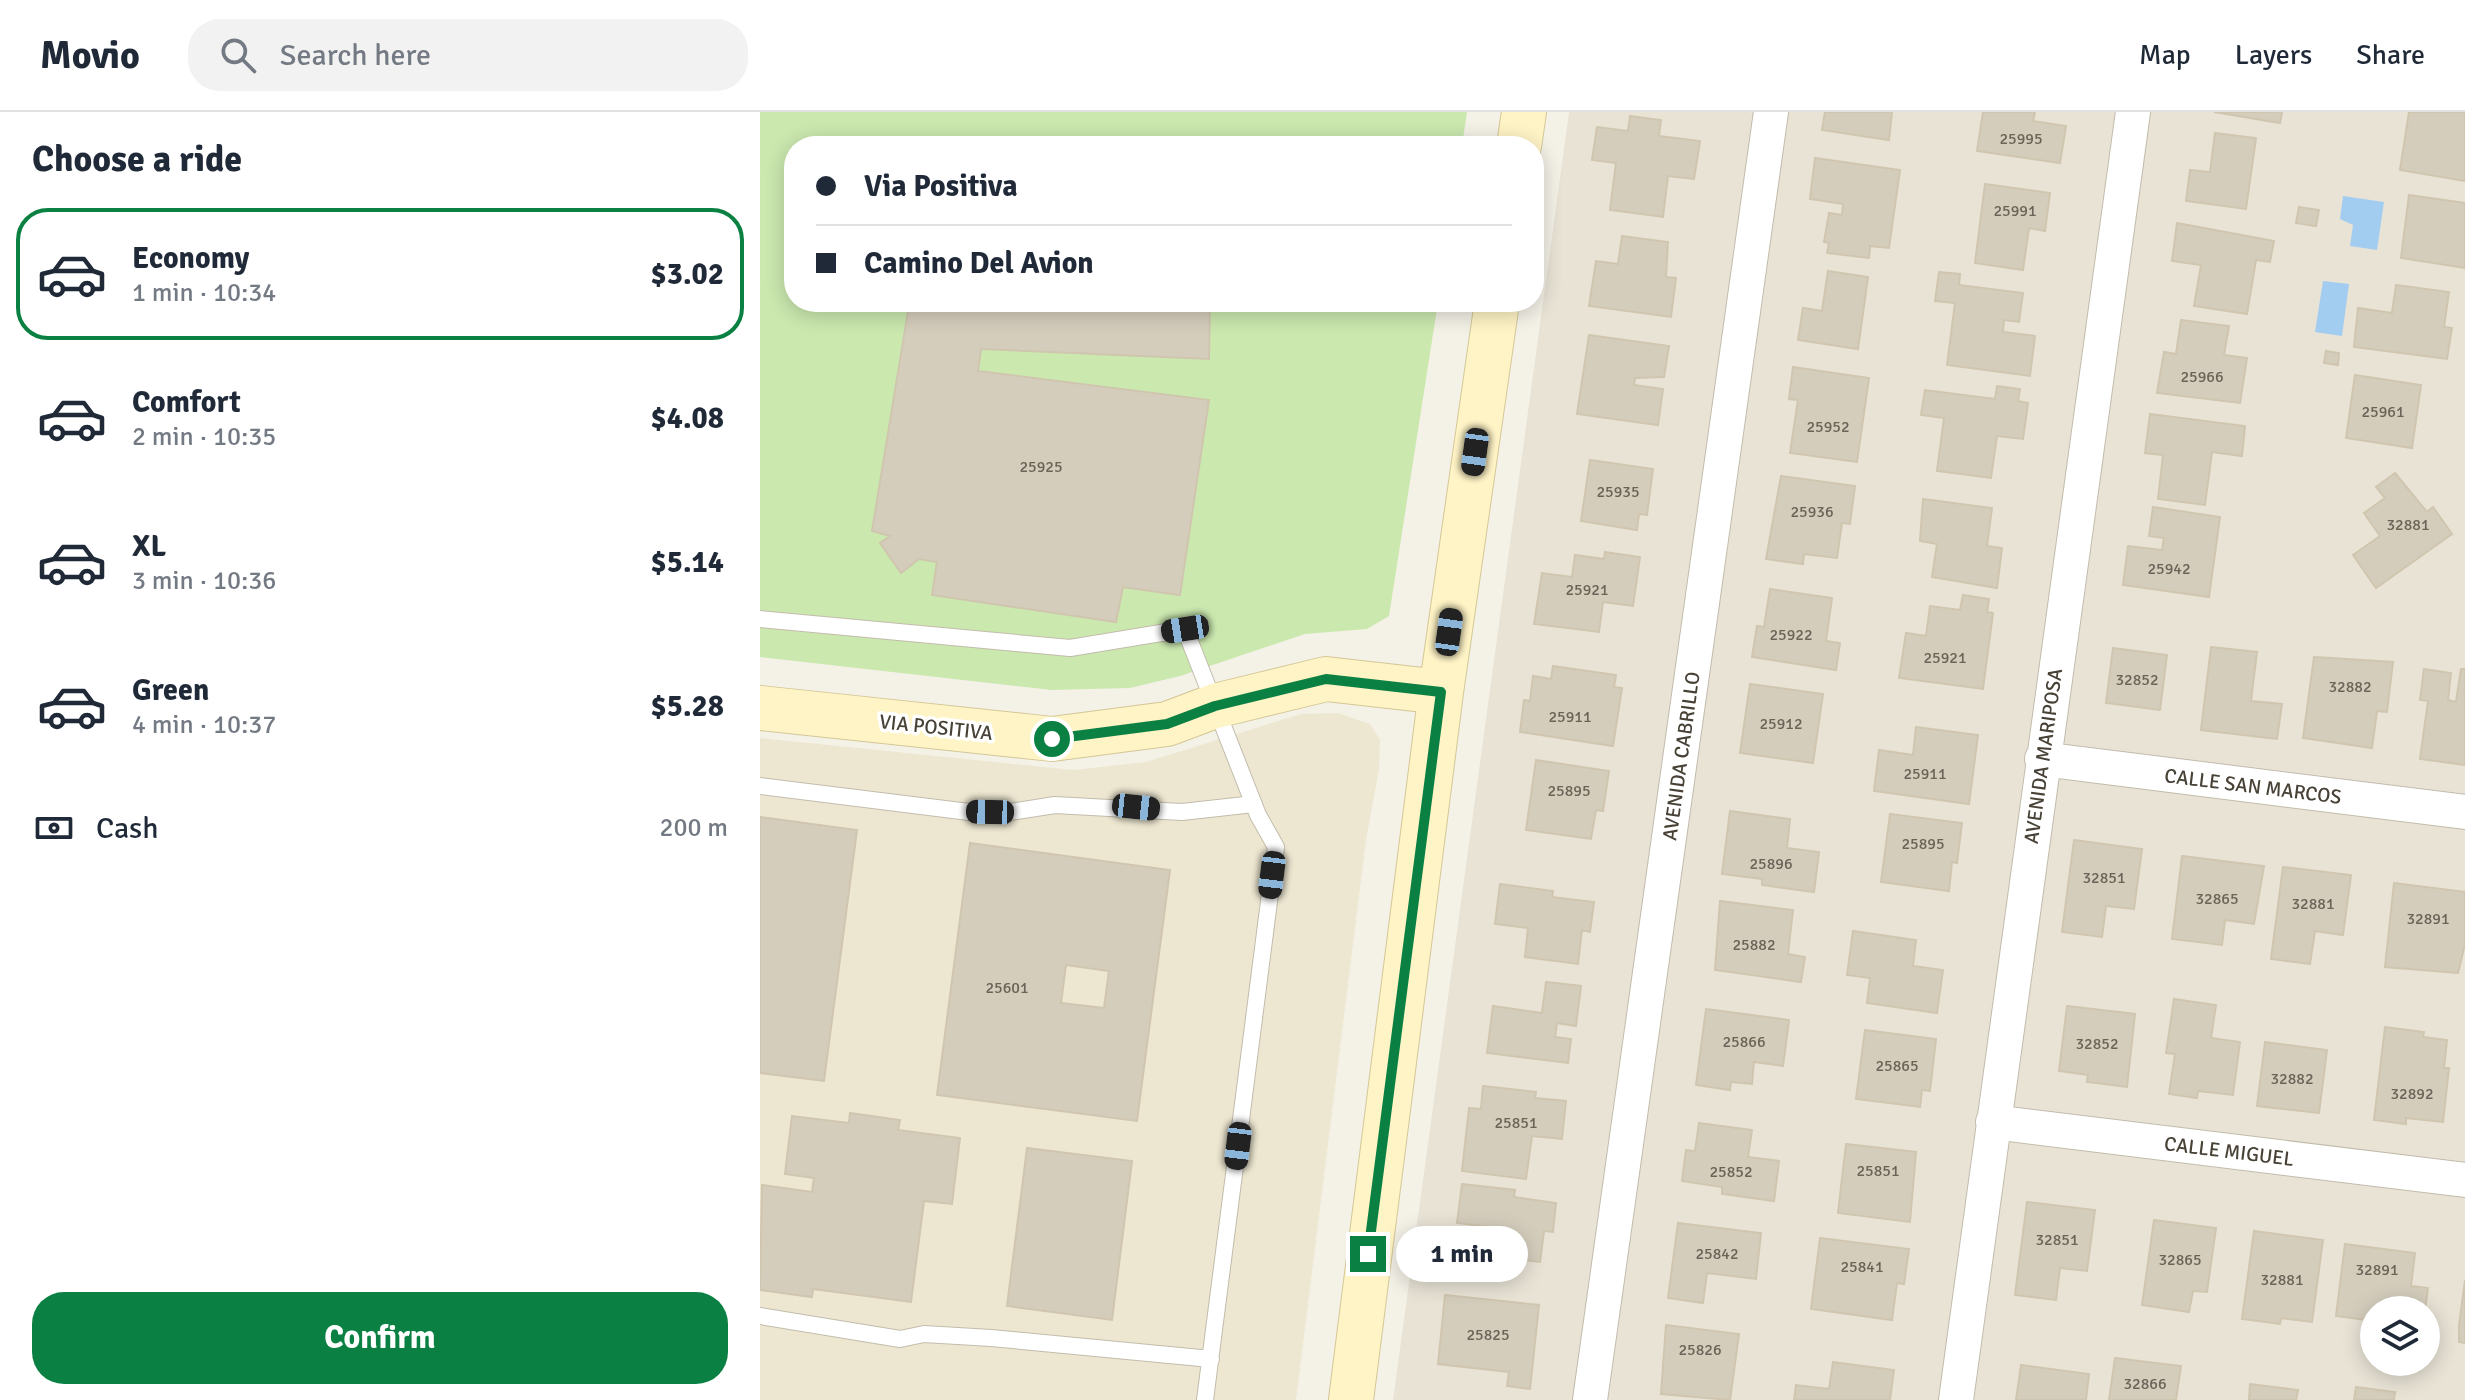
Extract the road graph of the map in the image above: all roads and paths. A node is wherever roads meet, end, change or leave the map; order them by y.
1 (1524, 112) edge
2 (1771, 112) edge
3 (2133, 112) edge
4 (1520, 136) edge
5 (1496, 312) edge
6 (760, 619) edge
7 (1441, 692) junction
8 (1215, 706) junction
9 (760, 708) edge
10 (2042, 759) junction
11 (760, 786) edge
12 (1254, 804) junction
13 (2465, 812) edge
14 (1993, 1122) junction
15 (2465, 1180) edge
16 (760, 1316) edge
17 (1211, 1359) junction
18 (1205, 1400) edge
19 (1351, 1400) edge
20 (1590, 1400) edge
21 (1956, 1400) edge

1 - 4 main road
2 - 20 street, AVENIDA CABRILLO
3 - 10 street, AVENIDA MARIPOSA
5 - 7 main road
6 - 8 lane
7 - 8 main road, VIA POSITIVA
7 - 19 main road
8 - 9 main road, VIA POSITIVA
8 - 12 lane
10 - 13 street, CALLE SAN MARCOS
10 - 14 street, AVENIDA MARIPOSA
11 - 12 lane
12 - 17 lane
14 - 15 street, CALLE MIGUEL
14 - 21 street, AVENIDA MARIPOSA
16 - 17 lane
17 - 18 lane

